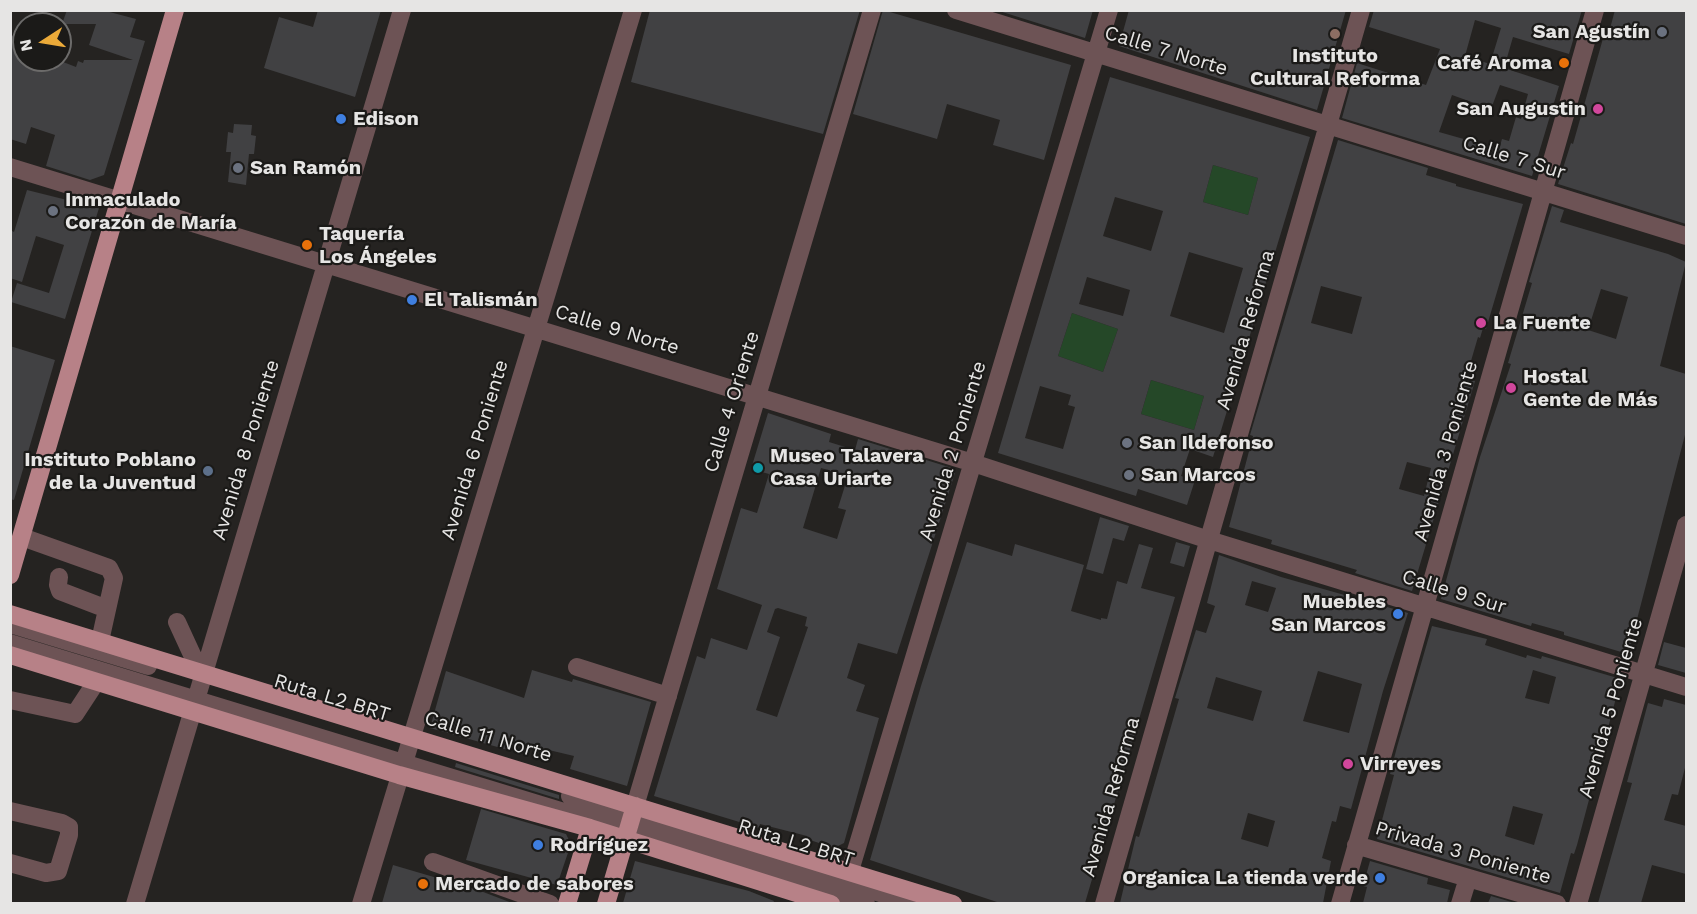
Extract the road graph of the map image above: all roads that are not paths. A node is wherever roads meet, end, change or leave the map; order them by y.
1 (175, 10) edge
2 (402, 10) edge
3 (633, 10) edge
4 (872, 10) edge
5 (956, 10) edge
6 (1109, 10) edge
7 (1361, 10) edge
8 (1595, 10) edge
9 (1096, 53) junction
10 (1329, 123) junction
11 (10, 167) edge
12 (1543, 191) junction
13 (120, 200) junction
14 (1686, 236) edge
15 (326, 264) junction
16 (536, 328) junction
17 (757, 396) junction
18 (973, 463) junction
19 (1685, 534) edge
20 (22, 537) junction
21 (1209, 540) junction
22 (10, 575) edge
23 (59, 577) dead end
24 (1425, 607) junction
25 (107, 609) junction
26 (10, 614) edge
27 (177, 622) dead end
28 (10, 624) edge
29 (100, 641) junction
30 (10, 643) edge
31 (10, 655) edge
32 (577, 667) dead end
33 (1644, 674) junction
34 (96, 682) junction
35 (198, 687) junction
36 (1686, 687) edge
37 (668, 696) junction
38 (10, 700) edge
39 (405, 755) junction
40 (10, 811) edge
41 (629, 822) junction
42 (590, 828) junction
43 (1356, 845) junction
44 (434, 862) dead end
45 (10, 863) edge
46 (1468, 878) junction
47 (842, 891) edge
48 (135, 903) edge
49 (361, 903) edge
50 (550, 903) edge
51 (567, 903) edge
52 (606, 903) edge
53 (866, 903) edge
54 (915, 903) edge
55 (952, 903) edge
56 (1104, 903) edge
57 (1340, 903) edge
58 (1460, 903) edge
59 (1557, 903) edge
60 (1578, 903) edge

1 - 13 main road
2 - 15 street, Avenida 8 Poniente
3 - 16 street, Avenida 6 Poniente
4 - 17 street, Calle 4 Oriente
5 - 9 street, Calle 7 Norte
6 - 9 street, Avenida 2 Poniente
7 - 10 street, Avenida Reforma
8 - 12 street, Avenida 3 Poniente
9 - 10 street, Calle 7 Norte
9 - 18 street, Avenida 2 Poniente
10 - 12 street, Calle 7 Sur
10 - 21 street, Avenida Reforma
11 - 13 street, Calle 9 Norte
12 - 14 street, Calle 7 Sur
12 - 24 street, Avenida 3 Poniente
13 - 15 street, Calle 9 Norte
13 - 20 main road
15 - 16 street, Calle 9 Norte
15 - 35 street, Avenida 8 Poniente
16 - 17 street, Calle 9 Norte
16 - 39 street, Avenida 6 Poniente
17 - 18 street, Calle 9 Norte
17 - 37 street, Calle 4 Oriente
18 - 21 street, Calle 9 Norte
18 - 47 street, Avenida 2 Poniente
19 - 33 street, Avenida 5 Poniente
20 - 22 main road
20 - 25 street
21 - 24 street, Calle 9 Sur
21 - 56 street, Avenida Reforma
23 - 25 street
24 - 33 street, Calle 9 Sur
24 - 43 street, Avenida 3 Poniente
25 - 29 street
26 - 29 main road, Calle 11 Norte
27 - 35 street
28 - 35 street
29 - 35 main road, Calle 11 Norte
30 - 35 street
31 - 34 main road, Calle 11 Norte
32 - 37 street
33 - 36 street, Calle 9 Sur
33 - 60 street, Avenida 5 Poniente
34 - 35 main road, Calle 11 Norte
34 - 38 street
35 - 39 main road, Calle 11 Norte
35 - 39 main road, Calle 11 Norte
35 - 48 street, Avenida 8 Poniente
37 - 41 street, Calle 4 Oriente
39 - 41 main road, Calle 11 Norte
39 - 41 street
39 - 42 main road, Calle 11 Norte
39 - 49 street, Avenida 6 Poniente
40 - 45 street
41 - 42 main road, Calle 11 Norte
41 - 47 main road, Calle 11 Norte
41 - 47 main road, Calle 11 Norte
41 - 52 main road
42 - 51 main road
43 - 46 street, Privada 3 Poniente
43 - 57 street, Avenida 3 Poniente
44 - 50 street
46 - 58 street
46 - 59 street, Privada 3 Poniente
47 - 53 street, Ruta L2 BRT
47 - 54 street, Ruta L2 BRT
47 - 55 main road, Calle 11 Norte

